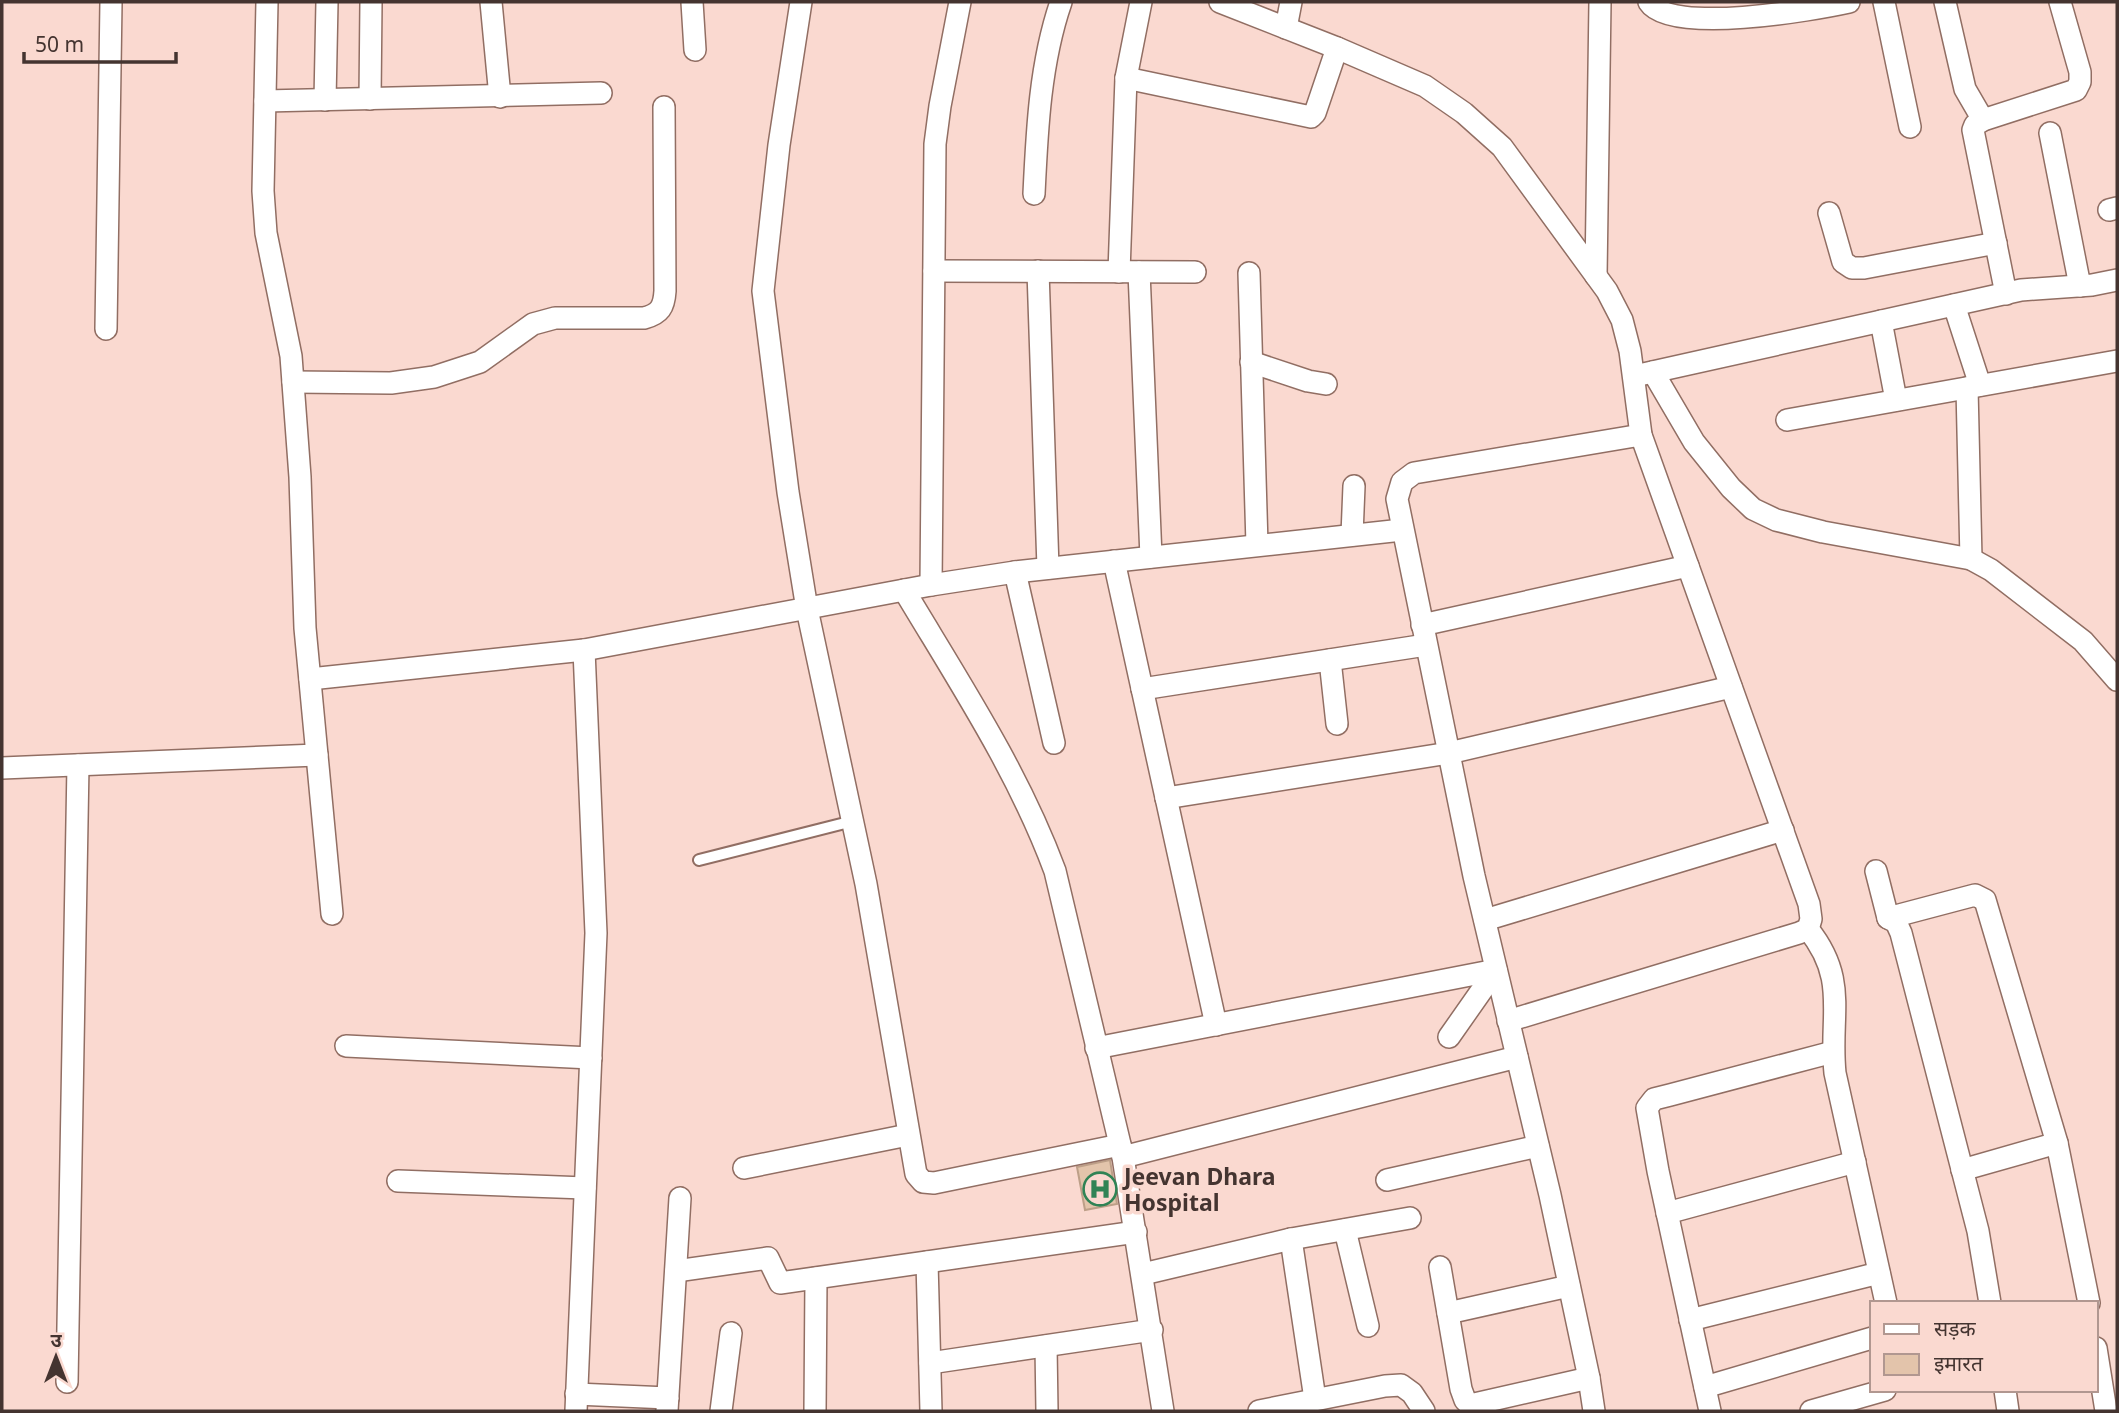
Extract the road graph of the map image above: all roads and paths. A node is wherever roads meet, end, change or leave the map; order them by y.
1 (111, 2) edge
2 (267, 2) edge
3 (327, 2) edge
4 (371, 2) edge
5 (491, 2) edge
6 (692, 2) edge
7 (801, 2) edge
8 (960, 2) edge
9 (1061, 2) edge
10 (1141, 2) edge
11 (1220, 2) edge
12 (1291, 2) edge
13 (1600, 2) edge
14 (1649, 2) edge
15 (1849, 2) edge
16 (1884, 2) edge
17 (1945, 2) edge
18 (2060, 2) edge
19 (1286, 27) junction
20 (1336, 48) junction
21 (695, 50) dead end
22 (1126, 78) junction
23 (601, 93) dead end
24 (500, 97) junction
25 (370, 99) junction
26 (325, 100) junction
27 (265, 101) junction
28 (664, 107) dead end
29 (1983, 120) junction
30 (1910, 127) dead end
31 (2050, 133) dead end
32 (1034, 194) dead end
33 (1829, 213) dead end
34 (1996, 243) junction
35 (933, 271) junction
36 (1038, 271) junction
37 (1129, 272) junction
38 (1195, 272) dead end
39 (1249, 273) dead end
40 (1596, 276) junction
41 (2117, 280) edge
42 (2080, 286) junction
43 (2006, 294) junction
44 (1954, 305) junction
45 (1881, 321) junction
46 (106, 329) dead end
47 (2117, 361) edge
48 (1251, 362) junction
49 (1643, 374) junction
50 (293, 382) junction
51 (1326, 384) dead end
52 (1974, 386) junction
53 (1896, 400) junction
54 (1787, 420) dead end
55 (1641, 435) junction
56 (1354, 486) dead end
57 (1402, 530) junction
58 (1352, 535) junction
59 (1257, 545) junction
60 (1151, 557) junction
61 (1971, 559) junction
62 (1114, 561) junction
63 (1688, 566) junction
64 (1048, 568) junction
65 (1016, 572) junction
66 (931, 585) junction
67 (904, 590) junction
68 (807, 609) junction
69 (1424, 635) junction
70 (584, 650) junction
71 (1330, 660) junction
72 (310, 679) junction
73 (2117, 680) edge
74 (1731, 687) junction
75 (1142, 689) junction
76 (1336, 724) dead end
77 (1054, 743) dead end
78 (1449, 753) junction
79 (317, 755) junction
80 (78, 765) junction
81 (2, 768) edge
82 (1166, 797) junction
83 (853, 821) junction
84 (1783, 830) junction
85 (699, 860) dead end
86 (1876, 871) dead end
87 (332, 914) dead end
88 (1888, 918) junction
89 (1485, 920) junction
90 (1808, 929) junction
91 (1496, 970) junction
92 (1508, 1021) junction
93 (1216, 1025) junction
94 (1449, 1037) dead end
95 (346, 1046) dead end
96 (1096, 1048) junction
97 (1833, 1052) junction
98 (1517, 1057) junction
99 (591, 1058) junction
100 (908, 1135) junction
101 (2057, 1143) junction
102 (1538, 1146) junction
103 (1122, 1151) junction
104 (1855, 1162) junction
105 (744, 1168) dead end
106 (1962, 1170) junction
107 (1387, 1180) dead end
108 (398, 1181) dead end
109 (585, 1188) junction
110 (680, 1198) dead end
111 (1667, 1213) junction
112 (1410, 1218) dead end
113 (1345, 1230) junction
114 (1136, 1232) junction
115 (1291, 1239) junction
116 (927, 1262) junction
117 (1440, 1267) dead end
118 (676, 1271) junction
119 (1879, 1273) junction
120 (1143, 1274) junction
121 (816, 1278) junction
122 (1569, 1286) junction
123 (1886, 1301) edge
124 (1990, 1301) edge
125 (2089, 1301) edge
126 (1448, 1313) junction
127 (1690, 1320) junction
128 (1368, 1326) dead end
129 (1152, 1330) junction
130 (731, 1334) dead end
131 (1870, 1339) edge
132 (1046, 1346) junction
133 (2098, 1361) edge
134 (929, 1363) junction
135 (1589, 1378) junction
136 (67, 1382) dead end
137 (1704, 1387) junction
138 (1880, 1392) edge
139 (2005, 1392) edge
140 (1315, 1399) junction
141 (576, 1403) edge
142 (668, 1404) edge
143 (1841, 1407) edge
144 (721, 1411) edge
145 (814, 1411) edge
146 (930, 1411) edge
147 (1047, 1411) edge
148 (1163, 1411) edge
149 (1259, 1411) edge
150 (1424, 1411) edge
151 (1594, 1411) edge
152 (1710, 1411) edge
153 (1811, 1411) edge
154 (2008, 1411) edge
155 (2106, 1411) edge

1 - 46 street
2 - 27 street
3 - 26 street
4 - 25 street
5 - 24 street
6 - 21 street
7 - 68 street
8 - 35 street
9 - 32 street
10 - 22 street
11 - 19 street
12 - 19 street
13 - 40 street
14 - 15 street
16 - 30 street
17 - 29 street
18 - 29 street
19 - 20 street
20 - 22 street
20 - 40 street
22 - 37 street
23 - 24 street
24 - 25 street
25 - 26 street
26 - 27 street
27 - 50 street
28 - 50 street
29 - 34 street
31 - 42 street
33 - 34 street
34 - 43 street
35 - 36 street
35 - 66 street
36 - 37 street
36 - 64 street
37 - 38 street
37 - 60 street
39 - 48 street
40 - 49 street
41 - 42 street
42 - 43 street
43 - 44 street
44 - 45 street
44 - 52 street
45 - 49 street
45 - 53 street
47 - 52 street
48 - 51 street
48 - 59 street
49 - 55 street
49 - 61 street
50 - 72 street
52 - 53 street
52 - 61 street
53 - 54 street
55 - 57 street
55 - 63 street
56 - 58 street
57 - 58 street
57 - 69 street
58 - 59 street
59 - 60 street
60 - 62 street
61 - 73 street
62 - 64 street
62 - 75 street
63 - 69 street
63 - 74 street
64 - 65 street
65 - 66 street
65 - 77 street
66 - 67 street
67 - 68 street
67 - 96 street
68 - 70 street
68 - 83 street
69 - 71 street
69 - 78 street
70 - 72 street
70 - 99 street
71 - 75 street
71 - 76 street
72 - 79 street
74 - 78 street
74 - 84 street
75 - 82 street
78 - 82 street
78 - 89 street
79 - 80 street
79 - 87 street
80 - 81 street
80 - 136 street
82 - 93 street
83 - 85 lane
83 - 100 street
84 - 89 street
84 - 90 street
86 - 88 street
88 - 101 street
88 - 106 street
89 - 91 street
90 - 92 street
90 - 97 street
91 - 92 street
91 - 93 street
91 - 94 street
92 - 98 street
93 - 96 street
95 - 99 street
96 - 103 street
97 - 104 street
97 - 111 street
98 - 102 street
98 - 103 street
99 - 109 street
100 - 103 street
100 - 105 street
101 - 106 street
101 - 125 street
102 - 107 street
102 - 122 street
103 - 114 street
104 - 111 street
104 - 119 street
106 - 124 street
108 - 109 street
109 - 141 street
110 - 118 street
111 - 127 street
112 - 113 street
113 - 115 street
113 - 128 street
114 - 116 street
114 - 120 street
115 - 120 street
115 - 140 street
116 - 121 street
116 - 134 street
117 - 126 street
118 - 121 street
118 - 142 street
119 - 123 street
119 - 127 street
120 - 129 street
121 - 145 street
122 - 126 street
122 - 135 street
126 - 135 street
127 - 137 street
129 - 132 street
129 - 148 street
130 - 144 street
131 - 137 street
132 - 134 street
132 - 147 street
133 - 155 street
134 - 146 street
135 - 151 street
137 - 152 street
138 - 143 street
139 - 154 street
140 - 149 street
140 - 150 street
141 - 142 street
143 - 153 street

